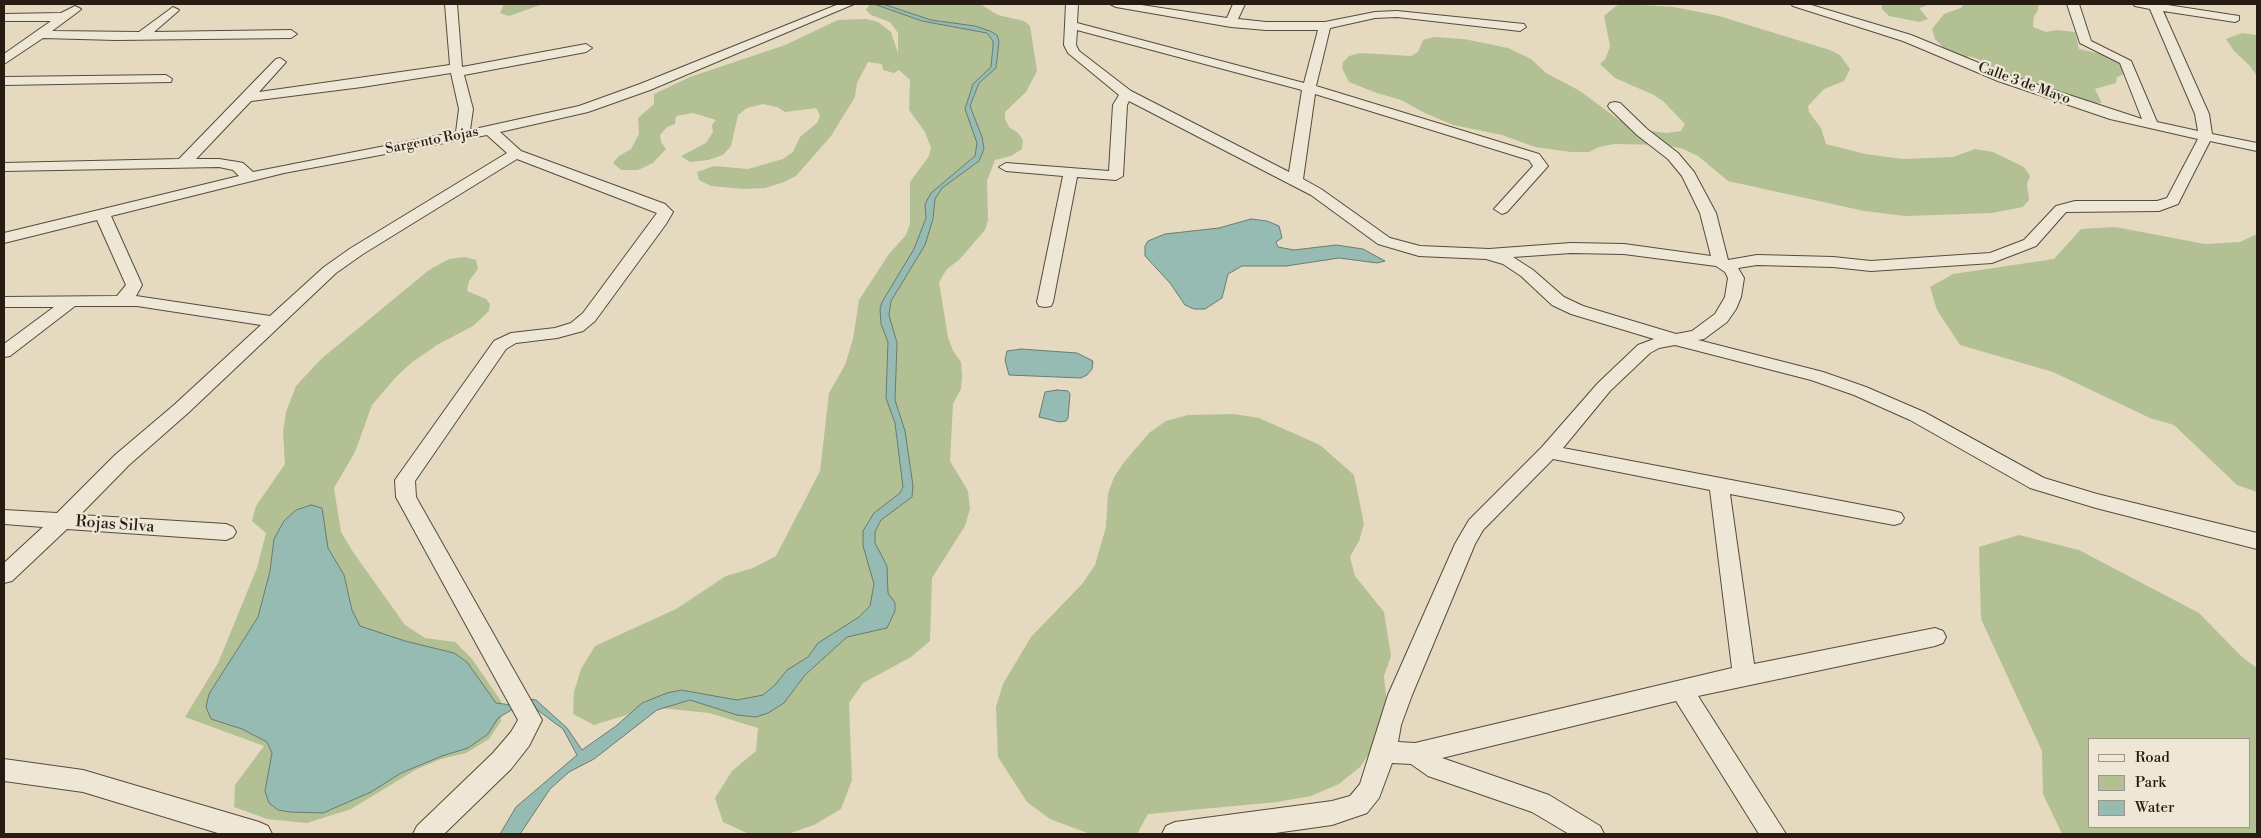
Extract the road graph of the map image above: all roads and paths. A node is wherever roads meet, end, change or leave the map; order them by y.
1 (13, 4) edge
2 (451, 4) edge
3 (848, 4) edge
4 (1072, 4) edge
5 (1116, 4) edge
6 (1239, 4) edge
7 (1796, 4) edge
8 (2073, 4) edge
9 (2139, 4) edge
10 (2155, 5) edge
11 (4, 9) edge
12 (75, 9) dead end
13 (173, 10) dead end
14 (4, 17) edge
15 (63, 17) junction
16 (2235, 18) dead end
17 (1231, 23) junction
18 (1070, 25) junction
19 (1325, 26) junction
20 (1520, 27) dead end
21 (40, 34) junction
22 (291, 34) dead end
23 (143, 35) junction
24 (586, 48) dead end
25 (4, 60) edge
26 (280, 62) dead end
27 (457, 70) junction
28 (166, 79) dead end
29 (4, 81) edge
30 (1309, 88) junction
31 (1126, 94) junction
32 (248, 97) junction
33 (1615, 106) dead end
34 (2151, 125) junction
35 (490, 130) junction
36 (462, 136) junction
37 (2206, 136) junction
38 (2257, 147) edge
39 (516, 154) junction
40 (184, 163) junction
41 (4, 167) edge
42 (1006, 167) dead end
43 (1071, 172) junction
44 (249, 177) junction
45 (1295, 181) junction
46 (1502, 208) dead end
47 (102, 214) junction
48 (4, 238) edge
49 (1489, 254) junction
50 (1723, 264) junction
51 (72, 301) junction
52 (121, 301) junction
53 (4, 302) edge
54 (1045, 302) dead end
55 (273, 322) junction
56 (1680, 341) junction
57 (4, 352) edge
58 (1549, 452) junction
59 (1719, 484) junction
60 (4, 517) edge
61 (1894, 518) dead end
62 (61, 522) junction
63 (226, 532) dead end
64 (2257, 541) edge
65 (4, 575) edge
66 (1935, 637) dead end
67 (1744, 675) junction
68 (1682, 690) junction
69 (1384, 752) junction
70 (1415, 754) junction
71 (4, 770) edge
72 (259, 834) edge
73 (426, 834) edge
74 (1175, 834) edge
75 (1591, 834) edge
76 (1773, 834) edge

1 - 11 street
2 - 27 street
3 - 35 street, Sargento Rojas
4 - 18 street
5 - 17 street
6 - 17 street
7 - 34 street, Calle 3 de Mayo
8 - 34 street
9 - 10 street
10 - 16 street
10 - 37 street
12 - 15 street
13 - 23 street
14 - 15 street
15 - 21 street
17 - 19 street
18 - 30 street
18 - 31 street
19 - 20 street
19 - 30 street
21 - 23 street
21 - 25 street
22 - 23 street
24 - 27 street
26 - 32 street
27 - 32 street
27 - 36 street
28 - 29 street
30 - 45 street
30 - 46 street
31 - 43 street
31 - 45 street
32 - 40 street
33 - 50 street
34 - 37 street, Calle 3 de Mayo
35 - 36 street, Sargento Rojas
35 - 39 street
36 - 44 street, Sargento Rojas
37 - 38 street, Calle 3 de Mayo
37 - 50 street
39 - 55 street
39 - 73 street
40 - 41 street
40 - 44 street
42 - 43 street
43 - 54 street
44 - 47 street, Sargento Rojas
45 - 49 street
47 - 48 street, Sargento Rojas
47 - 52 street
49 - 50 street
49 - 56 street
50 - 56 street
51 - 52 street
51 - 53 street
51 - 57 street
52 - 55 street
55 - 62 street
56 - 58 street
56 - 64 street
58 - 59 street
58 - 69 street
59 - 61 street
59 - 67 street
60 - 62 street, Rojas Silva
62 - 63 street, Rojas Silva
62 - 65 street
66 - 67 street
67 - 68 street
68 - 70 street
68 - 76 street
69 - 70 street
69 - 74 street
70 - 75 street
71 - 72 street

